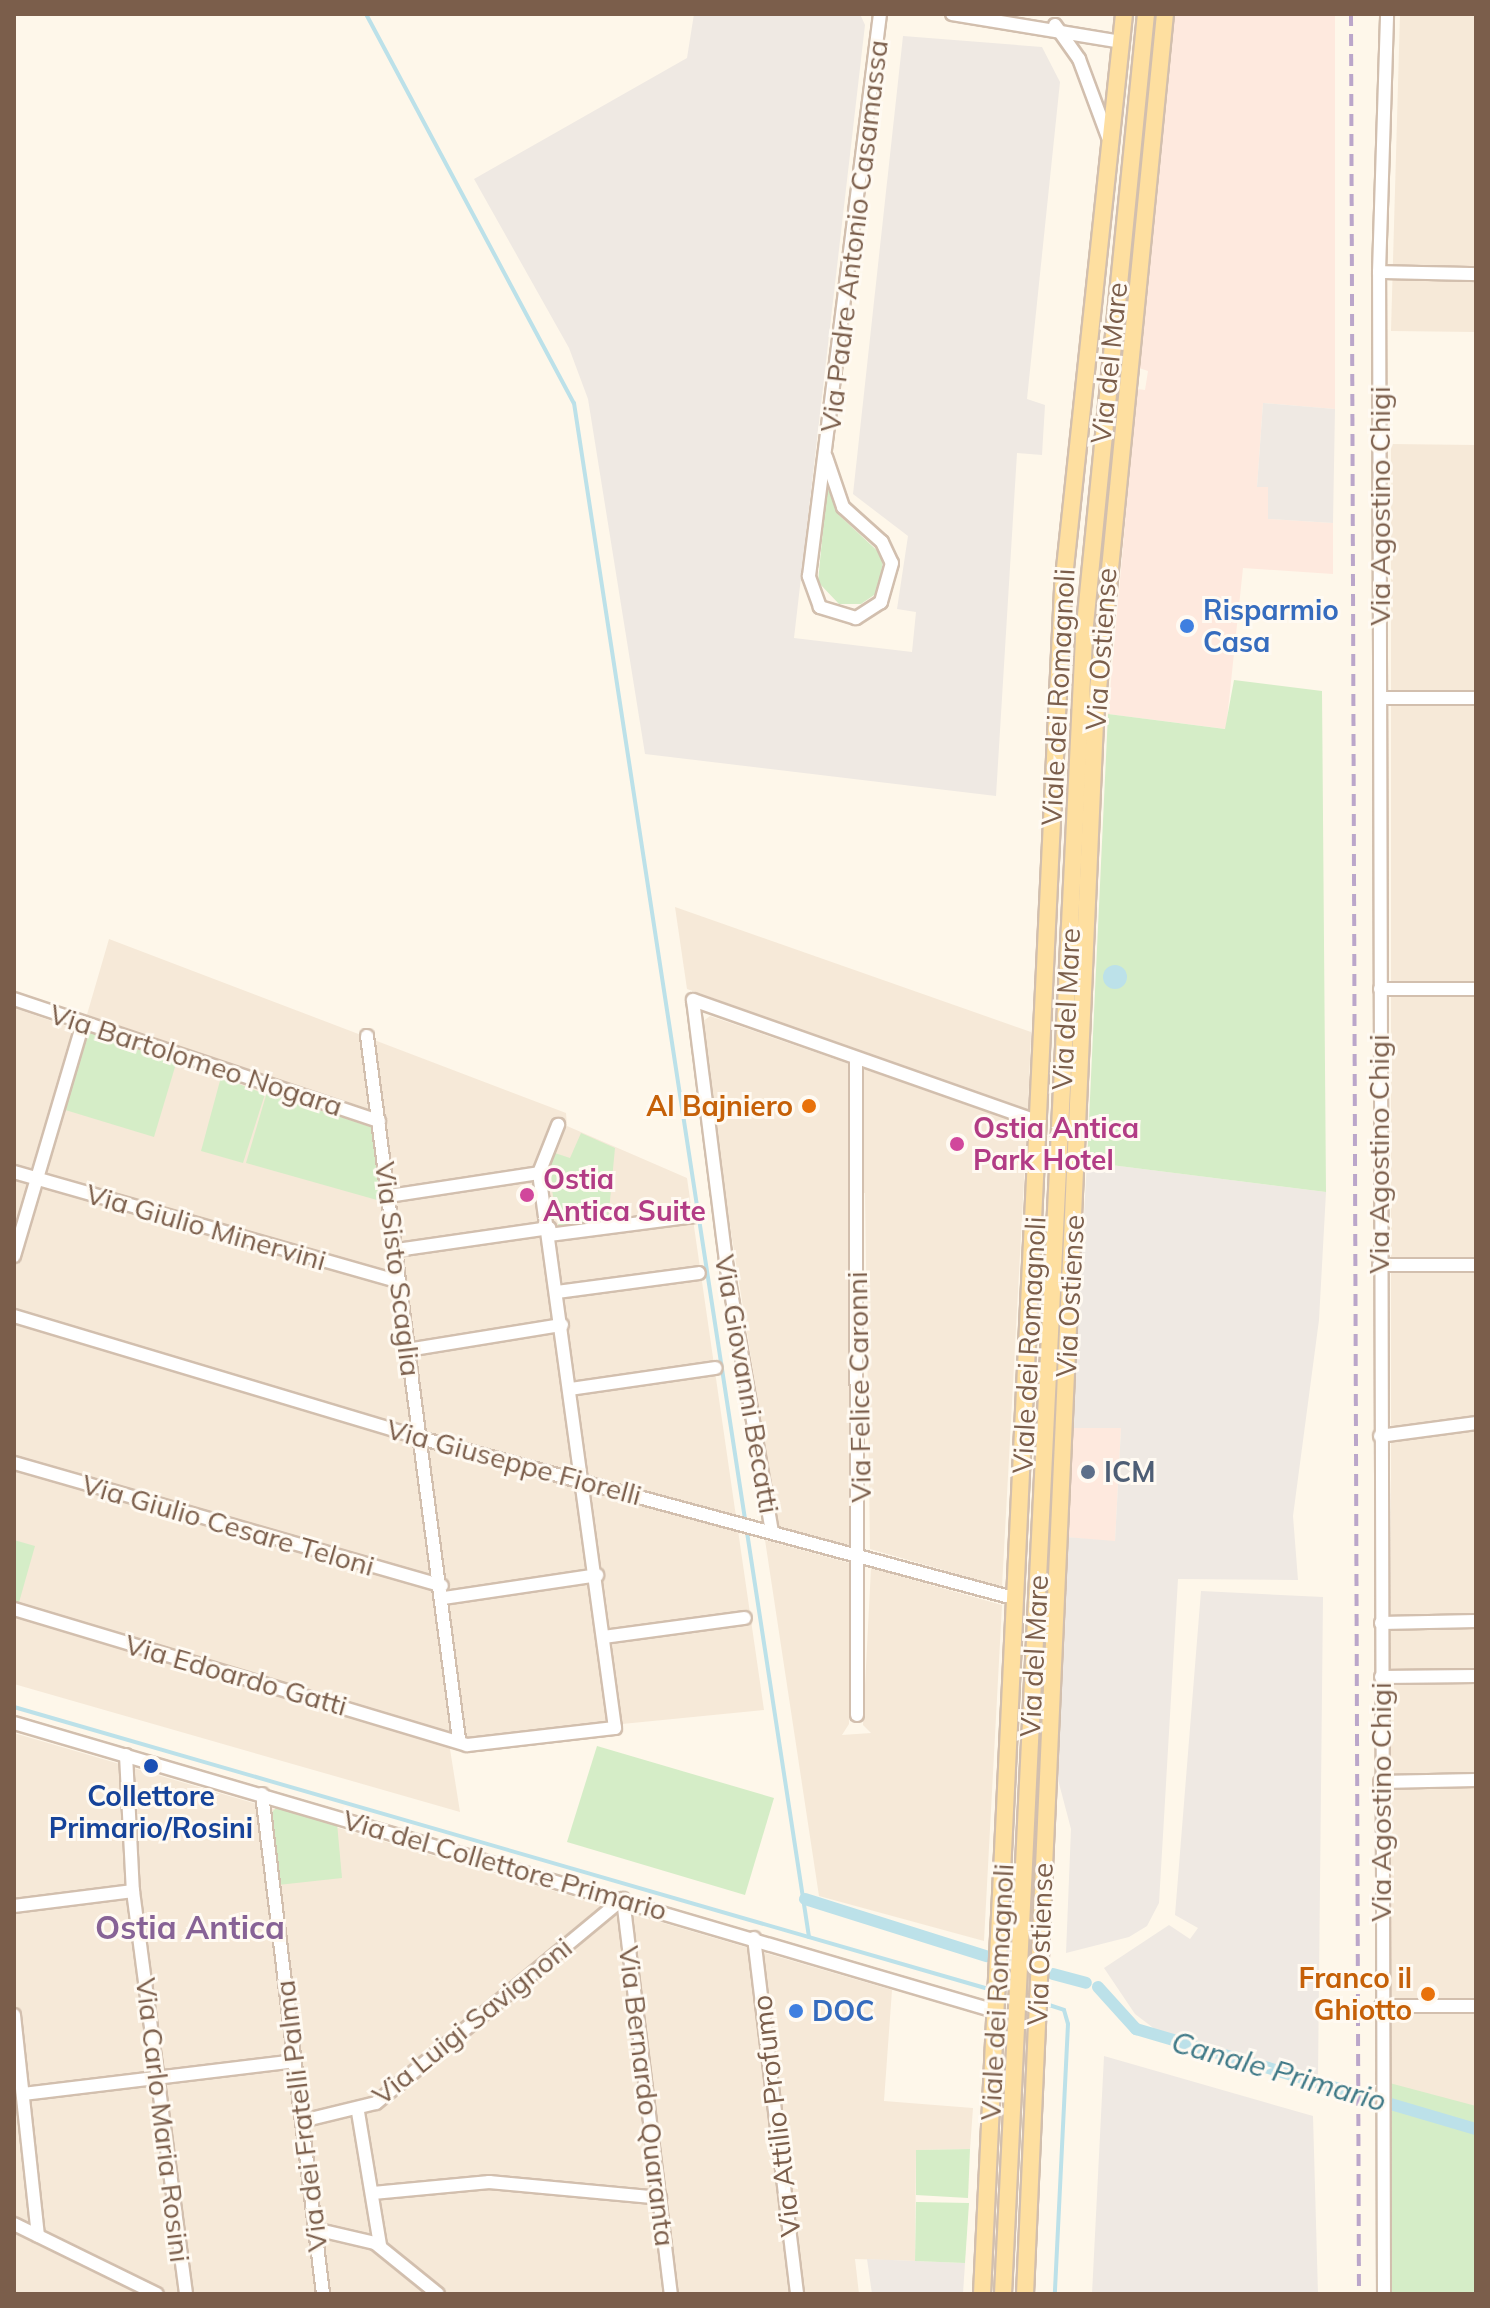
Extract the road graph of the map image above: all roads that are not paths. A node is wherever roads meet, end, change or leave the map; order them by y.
1 (880, 14) edge
2 (952, 14) edge
3 (1124, 14) edge
4 (1146, 14) edge
5 (1165, 14) edge
6 (1387, 14) edge
7 (1055, 25) junction
8 (1121, 42) junction
9 (1109, 140) junction
10 (1379, 272) junction
11 (1476, 274) edge
12 (826, 457) junction
13 (1381, 698) junction
14 (1476, 698) edge
15 (1380, 989) junction
16 (1476, 989) edge
17 (14, 999) edge
18 (83, 1023) junction
19 (367, 1036) dead end
20 (856, 1058) junction
21 (379, 1121) junction
22 (1039, 1122) junction
23 (558, 1125) dead end
24 (14, 1172) edge
25 (539, 1173) junction
26 (36, 1179) junction
27 (389, 1196) junction
28 (695, 1216) dead end
29 (549, 1231) junction
30 (397, 1250) junction
31 (14, 1256) edge
32 (1379, 1265) junction
33 (1476, 1265) edge
34 (699, 1273) dead end
35 (399, 1282) junction
36 (557, 1292) junction
37 (14, 1316) edge
38 (562, 1325) junction
39 (407, 1350) junction
40 (715, 1368) dead end
41 (570, 1389) junction
42 (1476, 1423) edge
43 (1380, 1436) junction
44 (420, 1438) junction
45 (14, 1463) edge
46 (583, 1482) junction
47 (772, 1532) junction
48 (861, 1557) junction
49 (597, 1575) junction
50 (443, 1592) junction
51 (1017, 1599) junction
52 (14, 1609) edge
53 (745, 1618) dead end
54 (1476, 1621) edge
55 (1381, 1623) junction
56 (604, 1637) junction
57 (1476, 1676) edge
58 (1381, 1677) junction
59 (857, 1715) dead end
60 (14, 1723) edge
61 (459, 1740) junction
62 (126, 1755) junction
63 (1476, 1780) edge
64 (1380, 1782) junction
65 (262, 1794) junction
66 (133, 1891) junction
67 (623, 1899) junction
68 (14, 1906) edge
69 (754, 1938) junction
70 (1381, 2006) junction
71 (1476, 2006) edge
72 (995, 2011) junction
73 (14, 2015) edge
74 (294, 2061) junction
75 (158, 2078) junction
76 (23, 2094) junction
77 (358, 2112) junction
78 (302, 2121) junction
79 (373, 2193) junction
80 (660, 2198) junction
81 (14, 2224) edge
82 (315, 2229) junction
83 (38, 2236) junction
84 (380, 2245) junction
85 (157, 2294) edge
86 (186, 2294) edge
87 (323, 2294) edge
88 (438, 2294) edge
89 (671, 2294) edge
90 (797, 2294) edge
91 (982, 2294) edge
92 (1003, 2294) edge
93 (1025, 2294) edge
94 (1384, 2294) edge

1 - 12 street, Via Padre Antonio Casamassa
2 - 7 street
3 - 8 main road, Viale dei Romagnoli
4 - 92 main road, Via del Mare
5 - 93 main road, Via Ostiense
6 - 10 street, Via Agostino Chigi
7 - 8 street
7 - 9 street
8 - 9 main road, Viale dei Romagnoli
9 - 22 main road, Viale dei Romagnoli
10 - 11 street
10 - 13 street, Via Agostino Chigi
12 - 12 street, Via Padre Antonio Casamassa
13 - 14 street
13 - 15 street, Via Agostino Chigi
15 - 16 street
15 - 32 street, Via Agostino Chigi
17 - 18 street, Via Bartolomeo Nogara
18 - 21 street, Via Bartolomeo Nogara
18 - 26 street
19 - 21 street, Via Sisto Scaglia
20 - 22 street
20 - 47 street, Via Giovanni Becatti
20 - 48 street, Via Felice Caronni
21 - 27 street, Via Sisto Scaglia
22 - 51 main road, Viale dei Romagnoli
23 - 25 street
24 - 26 street, Via Giulio Minervini
25 - 27 street
25 - 29 street
26 - 31 street
26 - 35 street, Via Giulio Minervini
27 - 30 street, Via Sisto Scaglia
28 - 29 street
29 - 30 street
29 - 36 street
30 - 35 street, Via Sisto Scaglia
32 - 33 street
32 - 43 street, Via Agostino Chigi
34 - 36 street
35 - 39 street, Via Sisto Scaglia
36 - 38 street
37 - 44 street, Via Giuseppe Fiorelli
38 - 39 street
38 - 41 street
39 - 44 street, Via Sisto Scaglia
40 - 41 street
41 - 46 street
42 - 43 street
43 - 55 street, Via Agostino Chigi
44 - 46 street, Via Giuseppe Fiorelli
44 - 50 street, Via Sisto Scaglia
45 - 50 street, Via Giulio Cesare Teloni
46 - 47 street, Via Giuseppe Fiorelli
46 - 49 street
47 - 48 street, Via Giuseppe Fiorelli
48 - 51 street, Via Giuseppe Fiorelli
48 - 59 street, Via Felice Caronni
49 - 50 street
49 - 56 street
50 - 61 street, Via Sisto Scaglia
51 - 72 main road, Viale dei Romagnoli
52 - 61 street, Via Edoardo Gatti
53 - 56 street
54 - 55 street
55 - 58 street, Via Agostino Chigi
56 - 61 street, Via Edoardo Gatti
57 - 58 street
58 - 64 street, Via Agostino Chigi
60 - 62 street, Via del Collettore Primario
62 - 65 street, Via del Collettore Primario
62 - 66 street, Via Carlo Maria Rosini
63 - 64 street
64 - 70 street, Via Agostino Chigi
65 - 67 street, Via del Collettore Primario
65 - 74 street, Via dei Fratelli Palma
66 - 68 street
66 - 75 street, Via Carlo Maria Rosini
67 - 69 street, Via del Collettore Primario
67 - 77 street, Via Luigi Savignoni
67 - 80 street, Via Bernardo Quaranta
69 - 72 street, Via del Collettore Primario
69 - 90 street, Via Attilio Profumo
70 - 71 street
70 - 94 street, Via Agostino Chigi
72 - 91 main road, Viale dei Romagnoli
73 - 76 street
74 - 75 street
74 - 78 street, Via dei Fratelli Palma
75 - 76 street
75 - 86 street, Via Carlo Maria Rosini
76 - 83 street
77 - 78 street
77 - 79 street
78 - 82 street, Via dei Fratelli Palma
79 - 80 street
79 - 84 street
80 - 89 street, Via Bernardo Quaranta
81 - 83 street
82 - 84 street
82 - 87 street, Via dei Fratelli Palma
83 - 85 street
84 - 88 street

